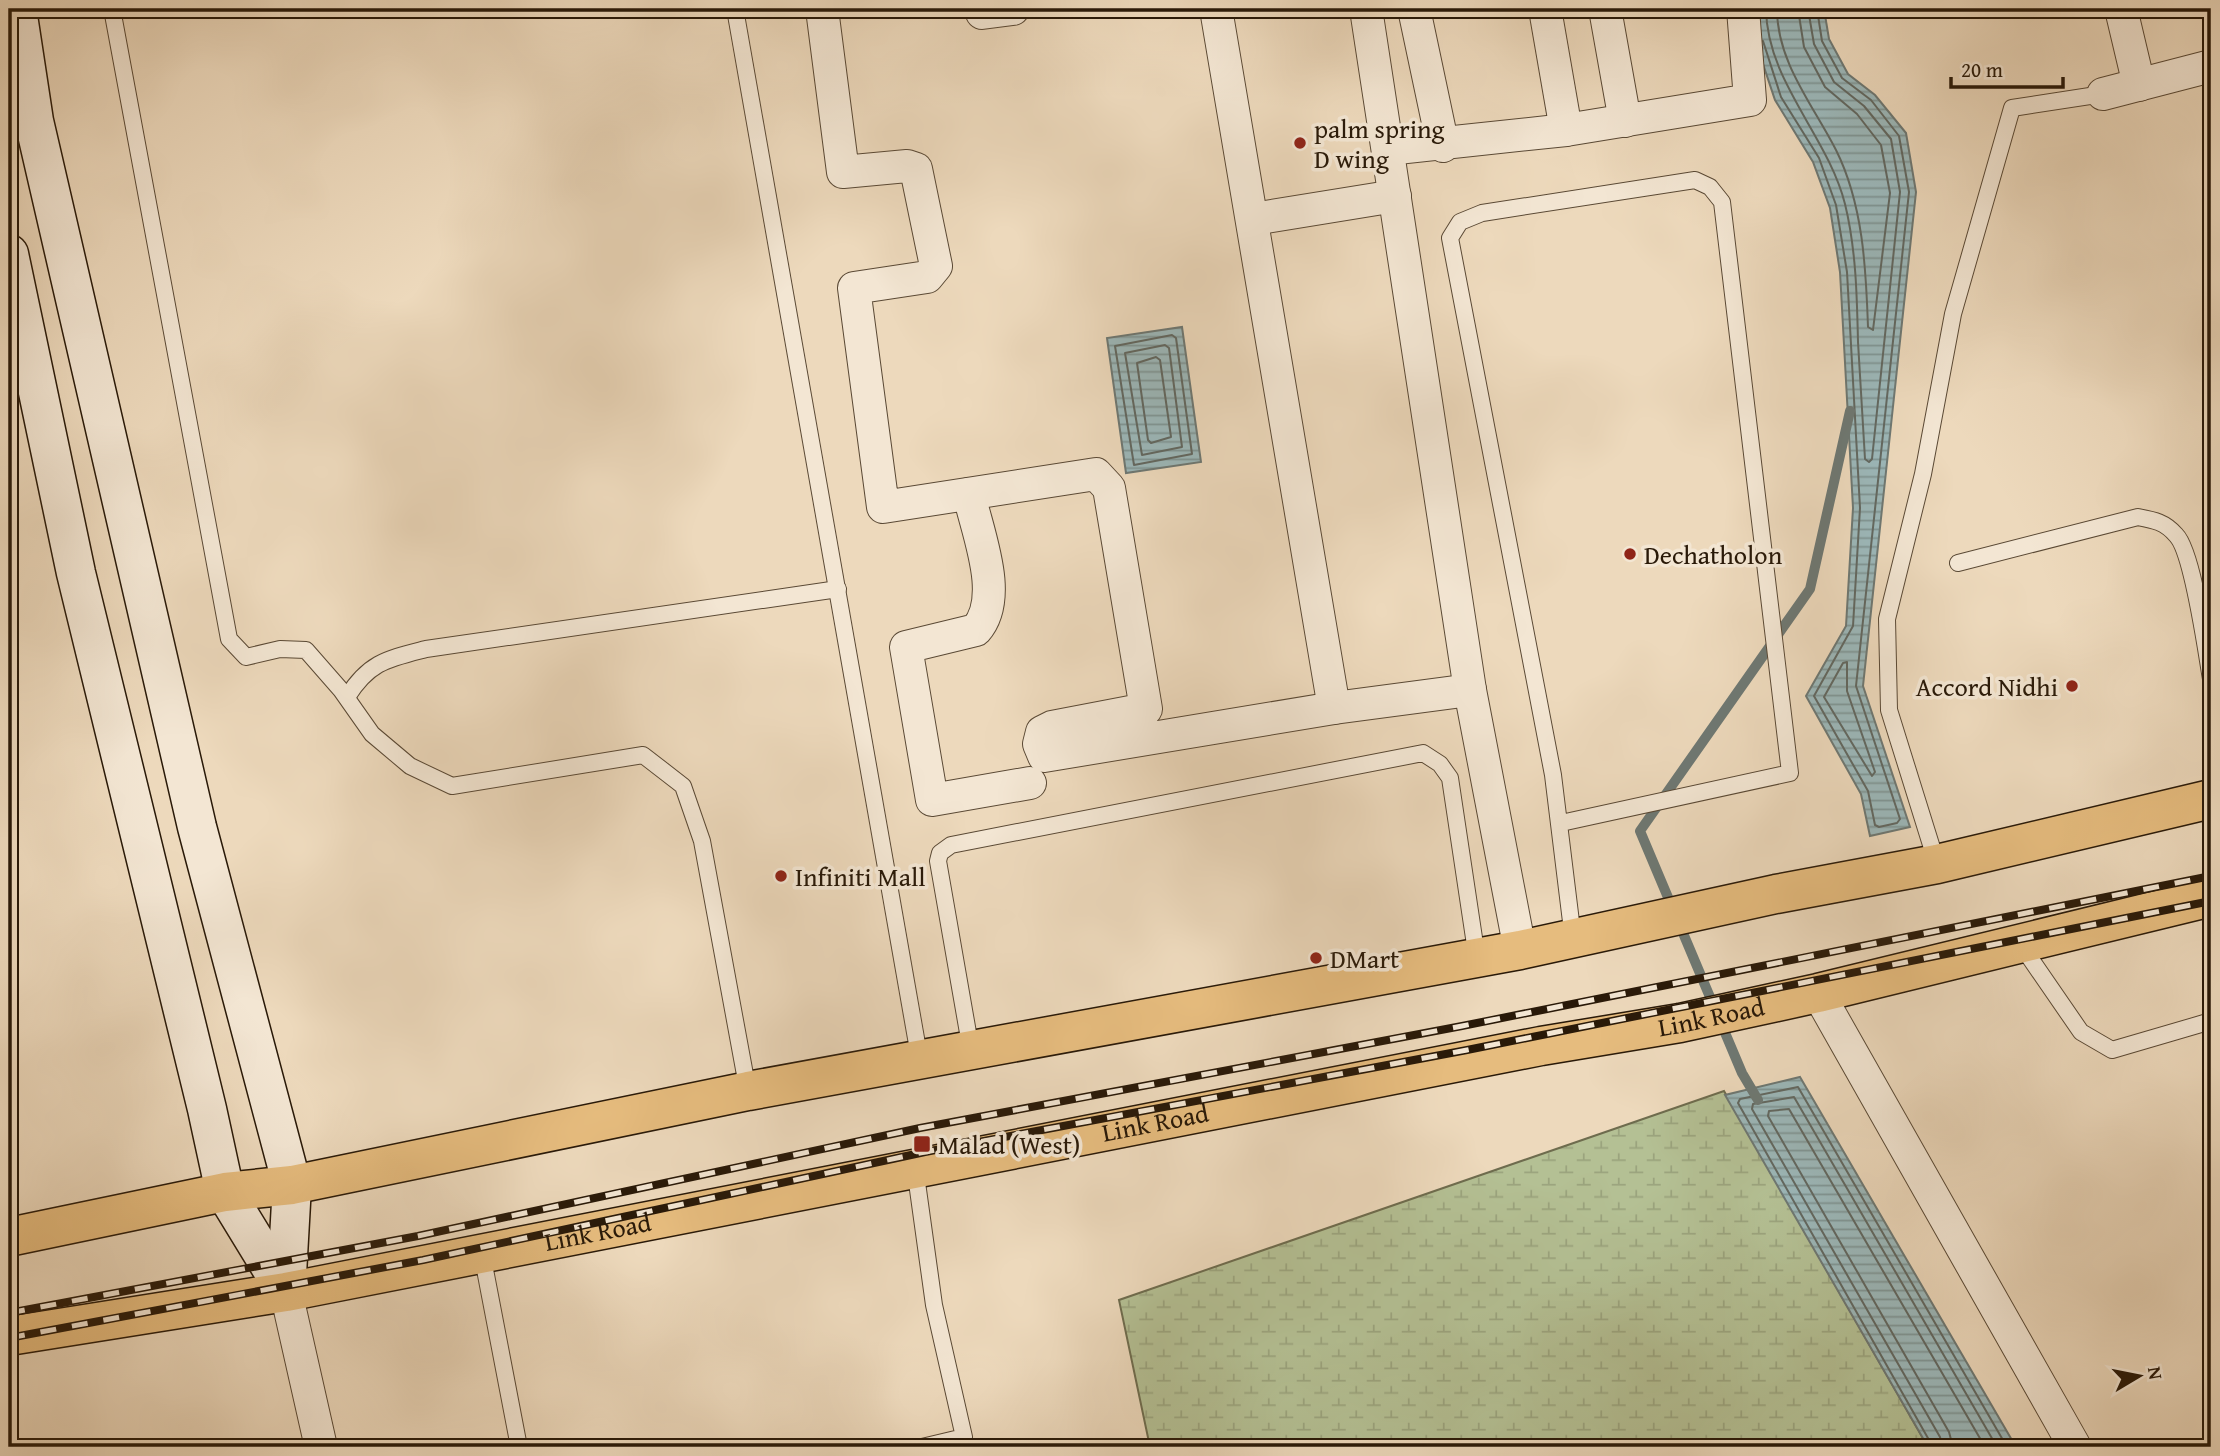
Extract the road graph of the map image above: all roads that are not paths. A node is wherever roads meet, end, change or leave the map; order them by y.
1 (17, 9) edge
2 (112, 9) edge
3 (735, 9) edge
4 (822, 9) edge
5 (982, 9) edge
6 (1013, 9) edge
7 (1216, 9) edge
8 (1366, 9) edge
9 (1414, 9) edge
10 (1545, 9) edge
11 (1605, 9) edge
12 (1743, 9) edge
13 (2121, 9) edge
14 (2211, 66) edge
15 (2139, 85) junction
16 (2103, 94) joint
17 (1625, 121) junction
18 (22, 122) edge
19 (1566, 130) junction
20 (1443, 146) junction
21 (1388, 149) junction
22 (1395, 196) junction
23 (1253, 219) junction
24 (9, 254) edge
25 (969, 494) junction
26 (136, 560) junction
27 (1958, 563) dead end
28 (76, 573) junction
29 (838, 589) junction
30 (2211, 679) edge
31 (1470, 690) junction
32 (346, 697) junction
33 (1334, 708) junction
34 (1030, 783) dead end
35 (2211, 799) edge
36 (1561, 823) junction
37 (1937, 864) junction
38 (2211, 897) edge
39 (1584, 936) junction
40 (2019, 943) junction
41 (1520, 950) junction
42 (1476, 958) junction
43 (1818, 993) junction
44 (2211, 1021) edge
45 (971, 1051) junction
46 (920, 1061) junction
47 (748, 1091) junction
48 (915, 1168) junction
49 (292, 1185) junction
50 (225, 1192) junction
51 (9, 1237) edge
52 (482, 1253) junction
53 (286, 1292) junction
54 (9, 1336) edge
55 (321, 1447) edge
56 (519, 1447) edge
57 (922, 1447) edge
58 (2075, 1447) edge

1 - 18 street
2 - 32 lane
3 - 29 lane
4 - 25 street
5 - 6 street
7 - 23 street
8 - 21 street
9 - 20 street
10 - 19 street
11 - 17 street
12 - 17 street
13 - 15 street
14 - 15 street
15 - 16 street
16 - 37 lane
17 - 19 street
18 - 26 street
19 - 20 street
20 - 21 street
21 - 22 street
22 - 23 street
22 - 31 street
23 - 33 street
24 - 28 street
25 - 33 street
25 - 34 street
26 - 28 street
26 - 49 street
27 - 30 lane
28 - 50 street
29 - 32 lane
29 - 46 lane
31 - 33 street
31 - 41 street
32 - 47 lane
35 - 37 main road
36 - 36 lane
36 - 39 lane
37 - 39 main road
38 - 40 main road, Link Road
39 - 41 main road
40 - 43 main road, Link Road
40 - 44 lane
41 - 42 main road
42 - 45 main road
42 - 45 lane
43 - 48 main road, Link Road
43 - 58 street
45 - 46 main road
46 - 47 main road
47 - 49 main road
48 - 52 main road, Link Road
48 - 57 lane
49 - 50 main road
49 - 53 street
50 - 51 main road
50 - 53 street
52 - 53 main road, Link Road
52 - 56 lane
53 - 54 main road, Link Road
53 - 55 street

